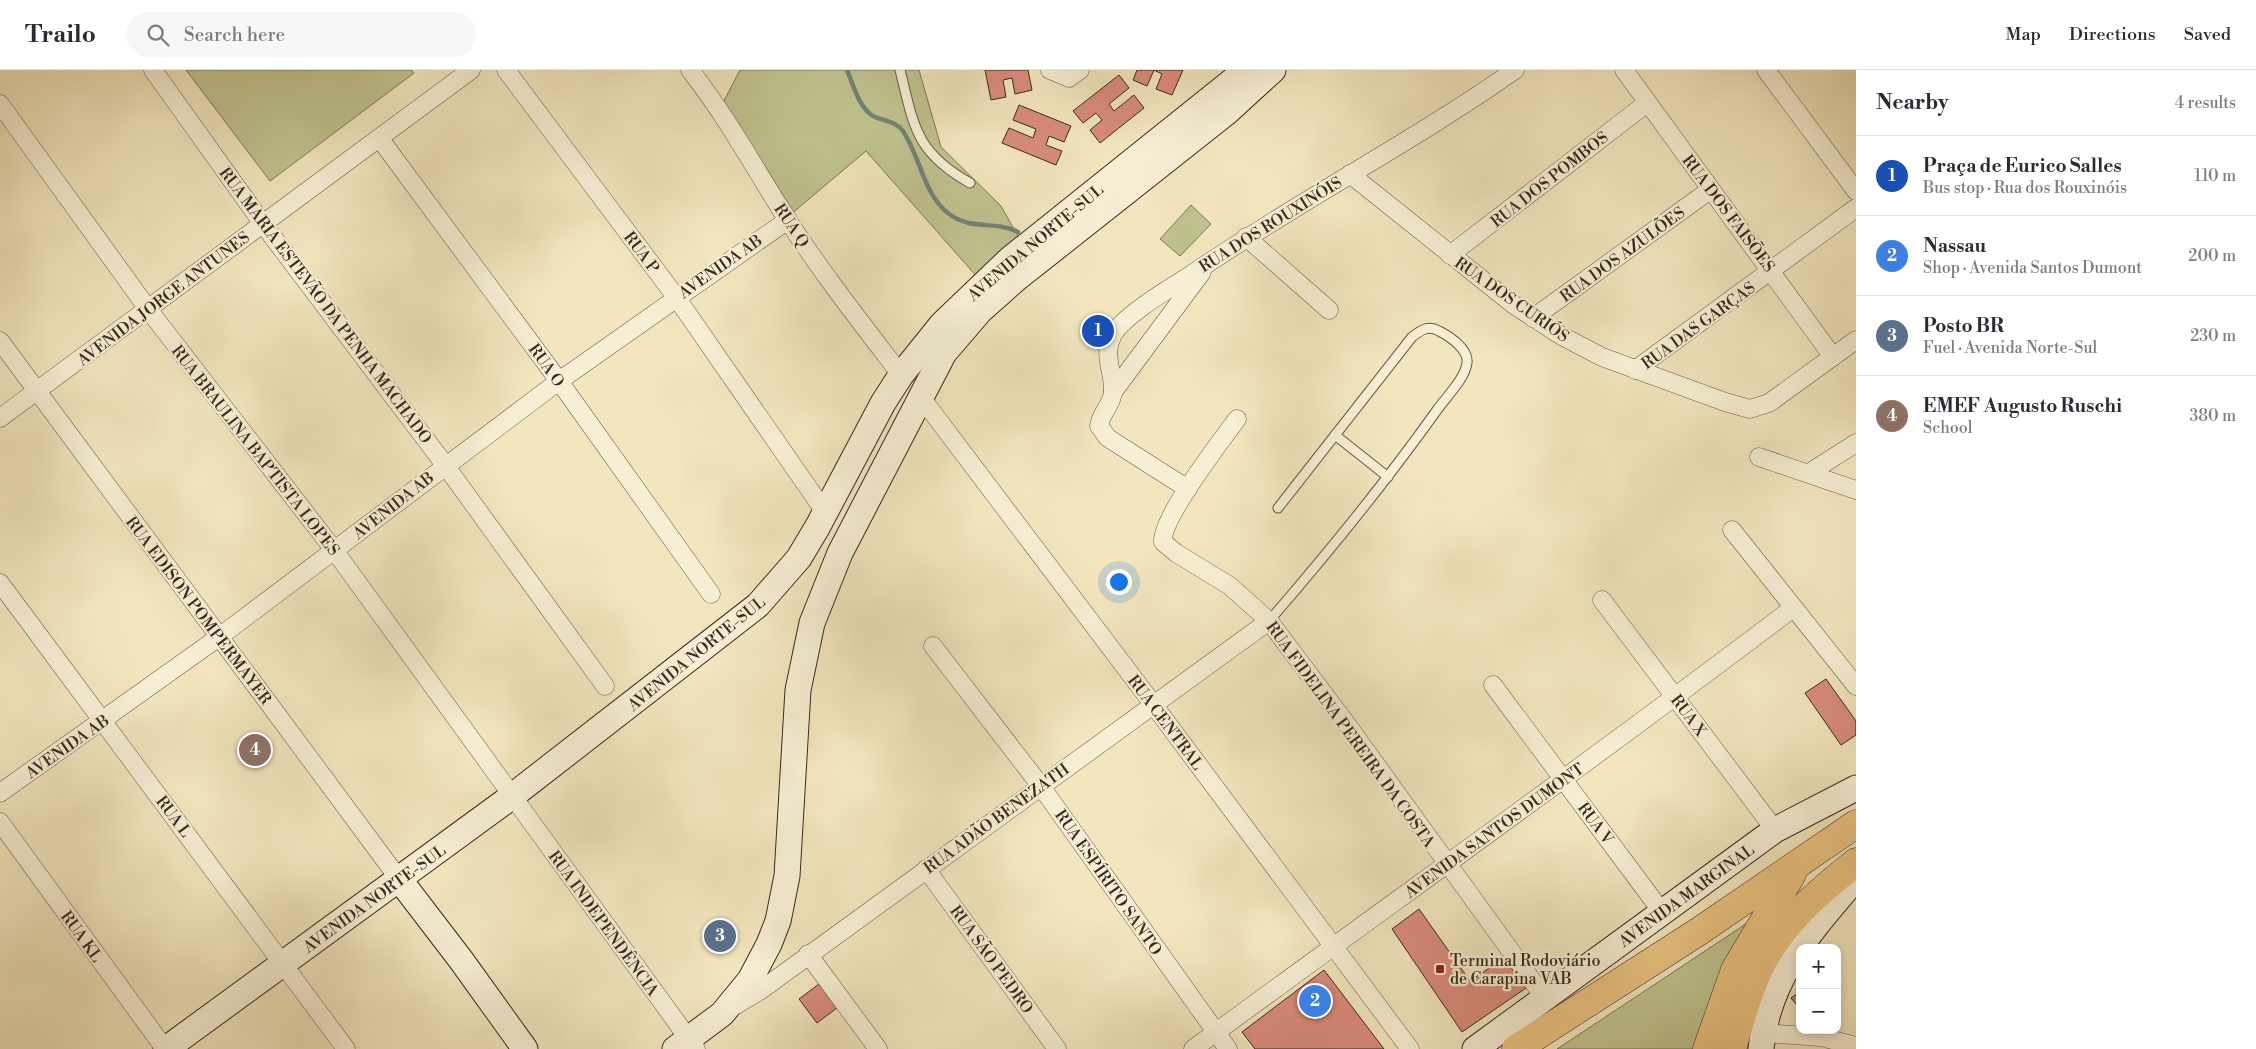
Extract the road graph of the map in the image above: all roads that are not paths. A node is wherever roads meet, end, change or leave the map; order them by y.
1 (153, 70) edge
2 (471, 70) edge
3 (506, 70) edge
4 (690, 70) edge
5 (900, 70) edge
6 (1050, 70) edge
7 (1080, 70) edge
8 (1246, 70) edge
9 (1273, 70) edge
10 (1515, 70) edge
11 (1624, 70) edge
12 (1766, 70) edge
13 (1647, 103) junction
14 (0, 104) edge
15 (380, 139) junction
16 (1350, 174) junction
17 (970, 183) dead end
18 (1710, 190) junction
19 (1856, 191) edge
20 (1856, 208) edge
21 (788, 220) junction
22 (264, 224) junction
23 (1246, 237) junction
24 (1450, 256) junction
25 (1210, 261) junction
26 (1772, 271) junction
27 (676, 297) junction
28 (148, 309) junction
29 (1329, 310) dead end
30 (1533, 318) junction
31 (1856, 340) edge
32 (0, 341) edge
33 (1833, 357) junction
34 (1635, 370) junction
35 (902, 375) junction
36 (559, 381) junction
37 (37, 392) junction
38 (1113, 392) junction
39 (920, 396) junction
40 (0, 418) edge
41 (1237, 419) dead end
42 (1335, 435) junction
43 (1856, 443) edge
44 (1759, 456) dead end
45 (445, 465) junction
46 (1809, 473) junction
47 (1388, 477) junction
48 (1188, 489) junction
49 (1856, 490) edge
50 (1278, 508) dead end
51 (825, 512) junction
52 (1732, 530) dead end
53 (334, 550) junction
54 (0, 583) edge
55 (710, 594) dead end
56 (1602, 600) dead end
57 (1793, 608) junction
58 (1269, 620) junction
59 (219, 637) junction
60 (933, 646) dead end
61 (1493, 685) dead end
62 (605, 686) dead end
63 (1856, 686) edge
64 (1676, 697) junction
65 (1154, 704) junction
66 (103, 721) junction
67 (1564, 780) junction
68 (1040, 785) junction
69 (1856, 788) edge
70 (0, 792) edge
71 (511, 797) junction
72 (0, 822) edge
73 (1856, 824) edge
74 (1775, 830) junction
75 (1856, 862) edge
76 (1798, 864) junction
77 (1447, 865) junction
78 (926, 869) junction
79 (1856, 878) edge
80 (399, 879) junction
81 (1662, 912) junction
82 (1332, 946) junction
83 (808, 954) junction
84 (284, 964) junction
85 (1544, 997) junction
86 (722, 1014) junction
87 (1216, 1032) junction
88 (1761, 1041) edge
89 (687, 1046) edge
90 (1856, 1046) edge
91 (165, 1049) edge
92 (346, 1049) edge
93 (525, 1049) edge
94 (878, 1049) edge
95 (1057, 1049) edge
96 (1193, 1049) edge
97 (1228, 1049) edge
98 (1410, 1049) edge
99 (1475, 1049) edge
100 (1516, 1049) edge
101 (1706, 1049) edge
102 (1732, 1049) edge

1 - 22 street, RUA MARIA ESTEVÃO DA PENHA MACHADO
2 - 15 street, AVENIDA JORGE ANTUNES
3 - 27 street, RUA P
4 - 21 street, RUA Q
5 - 17 lane
6 - 7 street
8 - 35 main road, AVENIDA NORTE-SUL
9 - 39 main road, AVENIDA NORTE-SUL
10 - 16 street, RUA DOS ROUXINÓIS
11 - 13 street, RUA DOS FAISÕES
12 - 19 street
13 - 18 street, RUA DOS FAISÕES
13 - 24 street, RUA DOS POMBOS
14 - 28 street, RUA BRAULINA BAPTISTA LOPES
15 - 22 street, AVENIDA JORGE ANTUNES
15 - 36 street, RUA O
16 - 23 street, RUA DOS ROUXINÓIS
16 - 24 street, RUA DOS CURIÓS
18 - 26 street, RUA DOS FAISÕES
18 - 30 street, RUA DOS AZULÕES
20 - 26 street, RUA DAS GARÇAS
21 - 27 street, AVENIDA AB
21 - 35 street, RUA Q
22 - 28 street, AVENIDA JORGE ANTUNES
22 - 45 street, RUA MARIA ESTEVÃO DA PENHA MACHADO
23 - 25 street, RUA DOS ROUXINÓIS
23 - 29 street
24 - 30 street, RUA DOS CURIÓS
25 - 38 street
25 - 38 street, RUA DOS ROUXINÓIS
26 - 33 street, RUA DOS FAISÕES
26 - 34 street, RUA DAS GARÇAS
27 - 36 street, AVENIDA AB
27 - 51 street, RUA P
28 - 37 street, AVENIDA JORGE ANTUNES
28 - 53 street, RUA BRAULINA BAPTISTA LOPES
30 - 34 street, RUA DOS CURIÓS
31 - 33 street
32 - 37 street, RUA EDISON POMPERMAYER
33 - 34 street, RUA DOS CURIÓS
35 - 51 main road, AVENIDA NORTE-SUL
36 - 45 street, AVENIDA AB
36 - 55 street, RUA O
37 - 40 street, AVENIDA JORGE ANTUNES
37 - 59 street, RUA EDISON POMPERMAYER
38 - 48 street
39 - 65 street, RUA CENTRAL
39 - 86 main road, AVENIDA NORTE-SUL
41 - 48 street, RUA FIDELINA PEREIRA DA COSTA
42 - 47 lane
42 - 47 lane
42 - 50 lane
43 - 46 street
44 - 46 street
45 - 53 street, AVENIDA AB
45 - 62 street, RUA MARIA ESTEVÃO DA PENHA MACHADO
46 - 49 street
47 - 58 lane
48 - 58 street, RUA FIDELINA PEREIRA DA COSTA
51 - 71 main road, AVENIDA NORTE-SUL
52 - 57 street
53 - 59 street, AVENIDA AB
53 - 71 street, RUA BRAULINA BAPTISTA LOPES
54 - 66 street, RUA L
56 - 64 street, RUA X
57 - 63 street
57 - 64 street, AVENIDA SANTOS DUMONT
58 - 65 street, RUA ADÃO BENEZATH
58 - 77 street, RUA FIDELINA PEREIRA DA COSTA
59 - 66 street, AVENIDA AB
59 - 80 street, RUA EDISON POMPERMAYER
60 - 68 street, RUA ESPÍRITO SANTO
61 - 67 street, RUA V
64 - 67 street, AVENIDA SANTOS DUMONT
64 - 74 street, RUA X
65 - 68 street, RUA ADÃO BENEZATH
65 - 82 street, RUA CENTRAL
66 - 70 street, AVENIDA AB
66 - 84 street, RUA L
67 - 77 street, AVENIDA SANTOS DUMONT
67 - 81 street, RUA V
68 - 78 street, RUA ADÃO BENEZATH
68 - 87 street, RUA ESPÍRITO SANTO
69 - 74 main road, AVENIDA MARGINAL
71 - 80 main road, AVENIDA NORTE-SUL
71 - 89 street, RUA INDEPENDÊNCIA
72 - 91 street, RUA KL
73 - 76 main road
74 - 81 main road, AVENIDA MARGINAL
75 - 102 main road
76 - 100 main road
76 - 101 main road
77 - 82 street, AVENIDA SANTOS DUMONT
77 - 85 street, RUA FIDELINA PEREIRA DA COSTA
78 - 83 street, RUA ADÃO BENEZATH
78 - 95 street, RUA SÃO PEDRO
79 - 88 main road
80 - 84 main road, AVENIDA NORTE-SUL
80 - 93 main road
81 - 85 main road, AVENIDA MARGINAL
82 - 87 street, AVENIDA SANTOS DUMONT
82 - 98 street, RUA CENTRAL
83 - 86 street, RUA ADÃO BENEZATH
83 - 94 street
84 - 91 main road, AVENIDA NORTE-SUL
84 - 92 street, RUA L
85 - 99 main road, AVENIDA MARGINAL
86 - 89 main road, AVENIDA NORTE-SUL
87 - 96 street, AVENIDA SANTOS DUMONT
87 - 97 street, RUA ESPÍRITO SANTO
88 - 90 street

